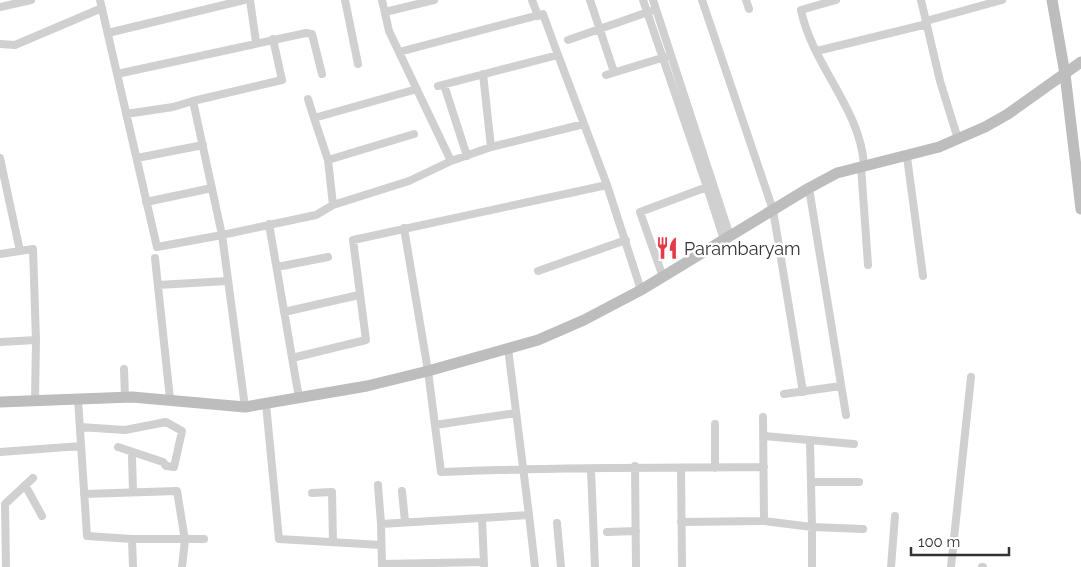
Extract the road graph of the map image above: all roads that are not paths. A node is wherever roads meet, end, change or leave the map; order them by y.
1 (31, 0) edge
2 (100, 0) edge
3 (244, 0) edge
4 (250, 0) edge
5 (345, 0) edge
6 (382, 0) edge
7 (434, 0) edge
8 (532, 0) edge
9 (590, 0) edge
10 (643, 0) edge
11 (653, 0) edge
12 (702, 0) edge
13 (746, 0) edge
14 (836, 0) edge
15 (921, 0) edge
16 (1002, 0) edge
17 (1052, 0) edge
18 (989, 2) edge
19 (0, 7) edge
20 (102, 8) junction
21 (656, 9) junction
22 (749, 9) dead end
23 (385, 12) junction
24 (648, 12) junction
25 (538, 16) junction
26 (926, 22) junction
27 (600, 30) junction
28 (108, 33) junction
29 (273, 39) junction
30 (568, 40) dead end
31 (256, 42) junction
32 (0, 47) edge
33 (817, 51) junction
34 (399, 52) junction
35 (558, 55) junction
36 (671, 55) junction
37 (662, 58) junction
38 (1081, 62) edge
39 (358, 64) dead end
40 (118, 74) junction
41 (322, 74) dead end
42 (483, 74) junction
43 (1065, 74) junction
44 (417, 89) junction
45 (308, 99) dead end
46 (193, 101) junction
47 (126, 114) junction
48 (314, 118) junction
49 (584, 124) junction
50 (414, 134) dead end
51 (958, 139) junction
52 (203, 145) junction
53 (491, 147) junction
54 (1078, 152) edge
55 (467, 156) junction
56 (907, 157) junction
57 (137, 158) junction
58 (328, 160) junction
59 (451, 161) junction
60 (0, 162) edge
61 (862, 166) junction
62 (607, 184) junction
63 (707, 187) junction
64 (212, 188) junction
65 (809, 188) junction
66 (146, 202) junction
67 (1081, 203) edge
68 (333, 205) junction
69 (773, 210) junction
70 (270, 224) junction
71 (404, 228) junction
72 (222, 235) junction
73 (727, 238) junction
74 (626, 240) junction
75 (20, 251) junction
76 (0, 254) edge
77 (328, 257) dead end
78 (155, 258) dead end
79 (868, 265) dead end
80 (277, 267) junction
81 (538, 271) dead end
82 (923, 276) dead end
83 (663, 277) junction
84 (227, 281) junction
85 (158, 285) junction
86 (641, 290) junction
87 (359, 296) junction
88 (284, 312) junction
89 (36, 340) junction
90 (0, 342) edge
91 (508, 348) junction
92 (292, 358) junction
93 (124, 370) dead end
94 (428, 371) junction
95 (971, 377) dead end
96 (841, 386) junction
97 (803, 392) junction
98 (784, 394) dead end
99 (126, 397) junction
100 (299, 398) junction
101 (78, 399) junction
102 (170, 399) junction
103 (35, 401) junction
104 (0, 402) edge
105 (266, 404) junction
106 (245, 407) junction
107 (516, 414) junction
108 (846, 415) dead end
109 (763, 417) dead end
110 (715, 424) dead end
111 (435, 425) junction
112 (80, 427) junction
113 (764, 436) junction
114 (810, 442) junction
115 (854, 444) dead end
116 (81, 446) junction
117 (118, 447) dead end
118 (0, 452) edge
119 (132, 457) dead end
120 (635, 466) junction
121 (764, 467) junction
122 (523, 468) junction
123 (681, 468) junction
124 (715, 468) junction
125 (591, 470) junction
126 (33, 478) dead end
127 (811, 482) junction
128 (859, 482) dead end
129 (25, 485) junction
130 (378, 485) dead end
131 (402, 490) dead end
132 (134, 492) junction
133 (312, 493) dead end
134 (84, 494) junction
135 (529, 515) junction
136 (42, 516) dead end
137 (895, 516) dead end
138 (482, 518) junction
139 (405, 522) junction
140 (681, 522) junction
141 (764, 522) junction
142 (557, 523) dead end
143 (381, 524) junction
144 (812, 527) junction
145 (863, 529) dead end
146 (636, 531) junction
147 (607, 532) dead end
148 (132, 539) junction
149 (185, 540) junction
150 (204, 540) dead end
151 (333, 542) junction
152 (381, 545) junction
153 (484, 564) edge
154 (382, 565) edge
155 (425, 565) edge
156 (6, 567) edge
157 (133, 567) edge
158 (182, 567) edge
159 (535, 567) edge
160 (562, 567) edge
161 (595, 567) edge
162 (636, 567) edge
163 (682, 567) edge
164 (812, 567) edge
165 (891, 567) edge
166 (951, 567) edge

1 - 19 street
2 - 20 street
3 - 28 street
4 - 31 street
5 - 39 street
6 - 23 street
7 - 23 street
8 - 25 street
9 - 27 street
10 - 24 street
11 - 21 street
12 - 69 street
13 - 22 street
14 - 33 street
15 - 26 street
16 - 18 street
17 - 43 main road
18 - 26 street
20 - 28 street
20 - 32 street
21 - 24 street
21 - 36 street
23 - 34 street
24 - 27 street
24 - 37 street
25 - 34 street
25 - 35 street
26 - 33 street
26 - 51 street
27 - 30 street
27 - 37 street
28 - 40 street
29 - 31 street
29 - 41 street
29 - 46 street
31 - 40 street
33 - 61 street
34 - 44 street
35 - 42 street
35 - 49 street
36 - 37 street
36 - 73 street
37 - 63 street
38 - 43 main road
40 - 47 street
42 - 53 street
42 - 55 street
43 - 51 main road
43 - 54 main road
44 - 48 street
44 - 59 street
45 - 48 street
46 - 47 street
46 - 52 street
47 - 57 street
48 - 58 street
49 - 53 street
49 - 62 street
50 - 58 street
51 - 56 main road
52 - 57 street
52 - 64 street
53 - 55 street
54 - 67 main road
55 - 59 street
56 - 61 main road
56 - 82 street
57 - 66 street
58 - 68 street
59 - 68 street
60 - 75 street
61 - 65 main road
61 - 79 street
62 - 71 street
62 - 74 street
63 - 73 street
63 - 83 street
64 - 66 street
64 - 72 street
65 - 69 main road
65 - 96 street
66 - 72 street
68 - 70 street
69 - 73 main road
69 - 97 street
70 - 72 street
70 - 80 street
71 - 87 street
71 - 94 street
72 - 84 street
73 - 83 main road
74 - 81 street
74 - 86 street
75 - 76 street
75 - 89 street
77 - 80 street
78 - 85 street
80 - 88 street
83 - 86 main road
84 - 85 street
84 - 106 street
85 - 102 street
86 - 91 main road
87 - 88 street
87 - 92 street
88 - 92 street
89 - 90 street
89 - 103 street
91 - 94 main road
91 - 107 street
92 - 100 street
93 - 99 street
94 - 100 main road
94 - 111 street
95 - 166 street
96 - 97 street
96 - 108 street
97 - 98 street
99 - 101 main road
99 - 102 main road
100 - 105 main road
101 - 103 main road
101 - 112 street
102 - 106 main road
103 - 104 main road
105 - 106 main road
105 - 151 street
107 - 111 street
107 - 122 street
109 - 113 street
110 - 124 street
111 - 122 street
112 - 116 street
112 - 117 street
113 - 114 street
113 - 121 street
114 - 115 street
114 - 127 street
116 - 118 street
116 - 134 street
119 - 132 street
120 - 123 street
120 - 125 street
120 - 146 street
121 - 124 street
121 - 141 street
122 - 125 street
122 - 135 street
123 - 124 street
123 - 140 street
125 - 161 street
126 - 129 street
127 - 128 street
127 - 144 street
129 - 136 street
129 - 156 street
130 - 143 street
131 - 139 street
132 - 134 street
132 - 149 street
133 - 151 street
134 - 148 street
135 - 138 street
135 - 159 street
137 - 165 street
138 - 139 street
138 - 153 street
139 - 143 street
140 - 141 street
140 - 163 street
141 - 144 street
142 - 160 street
143 - 152 street
144 - 145 street
144 - 164 street
146 - 147 street
146 - 162 street
148 - 149 street
148 - 157 street
149 - 150 street
149 - 158 street
151 - 152 street
152 - 154 street
153 - 155 street
154 - 155 street

